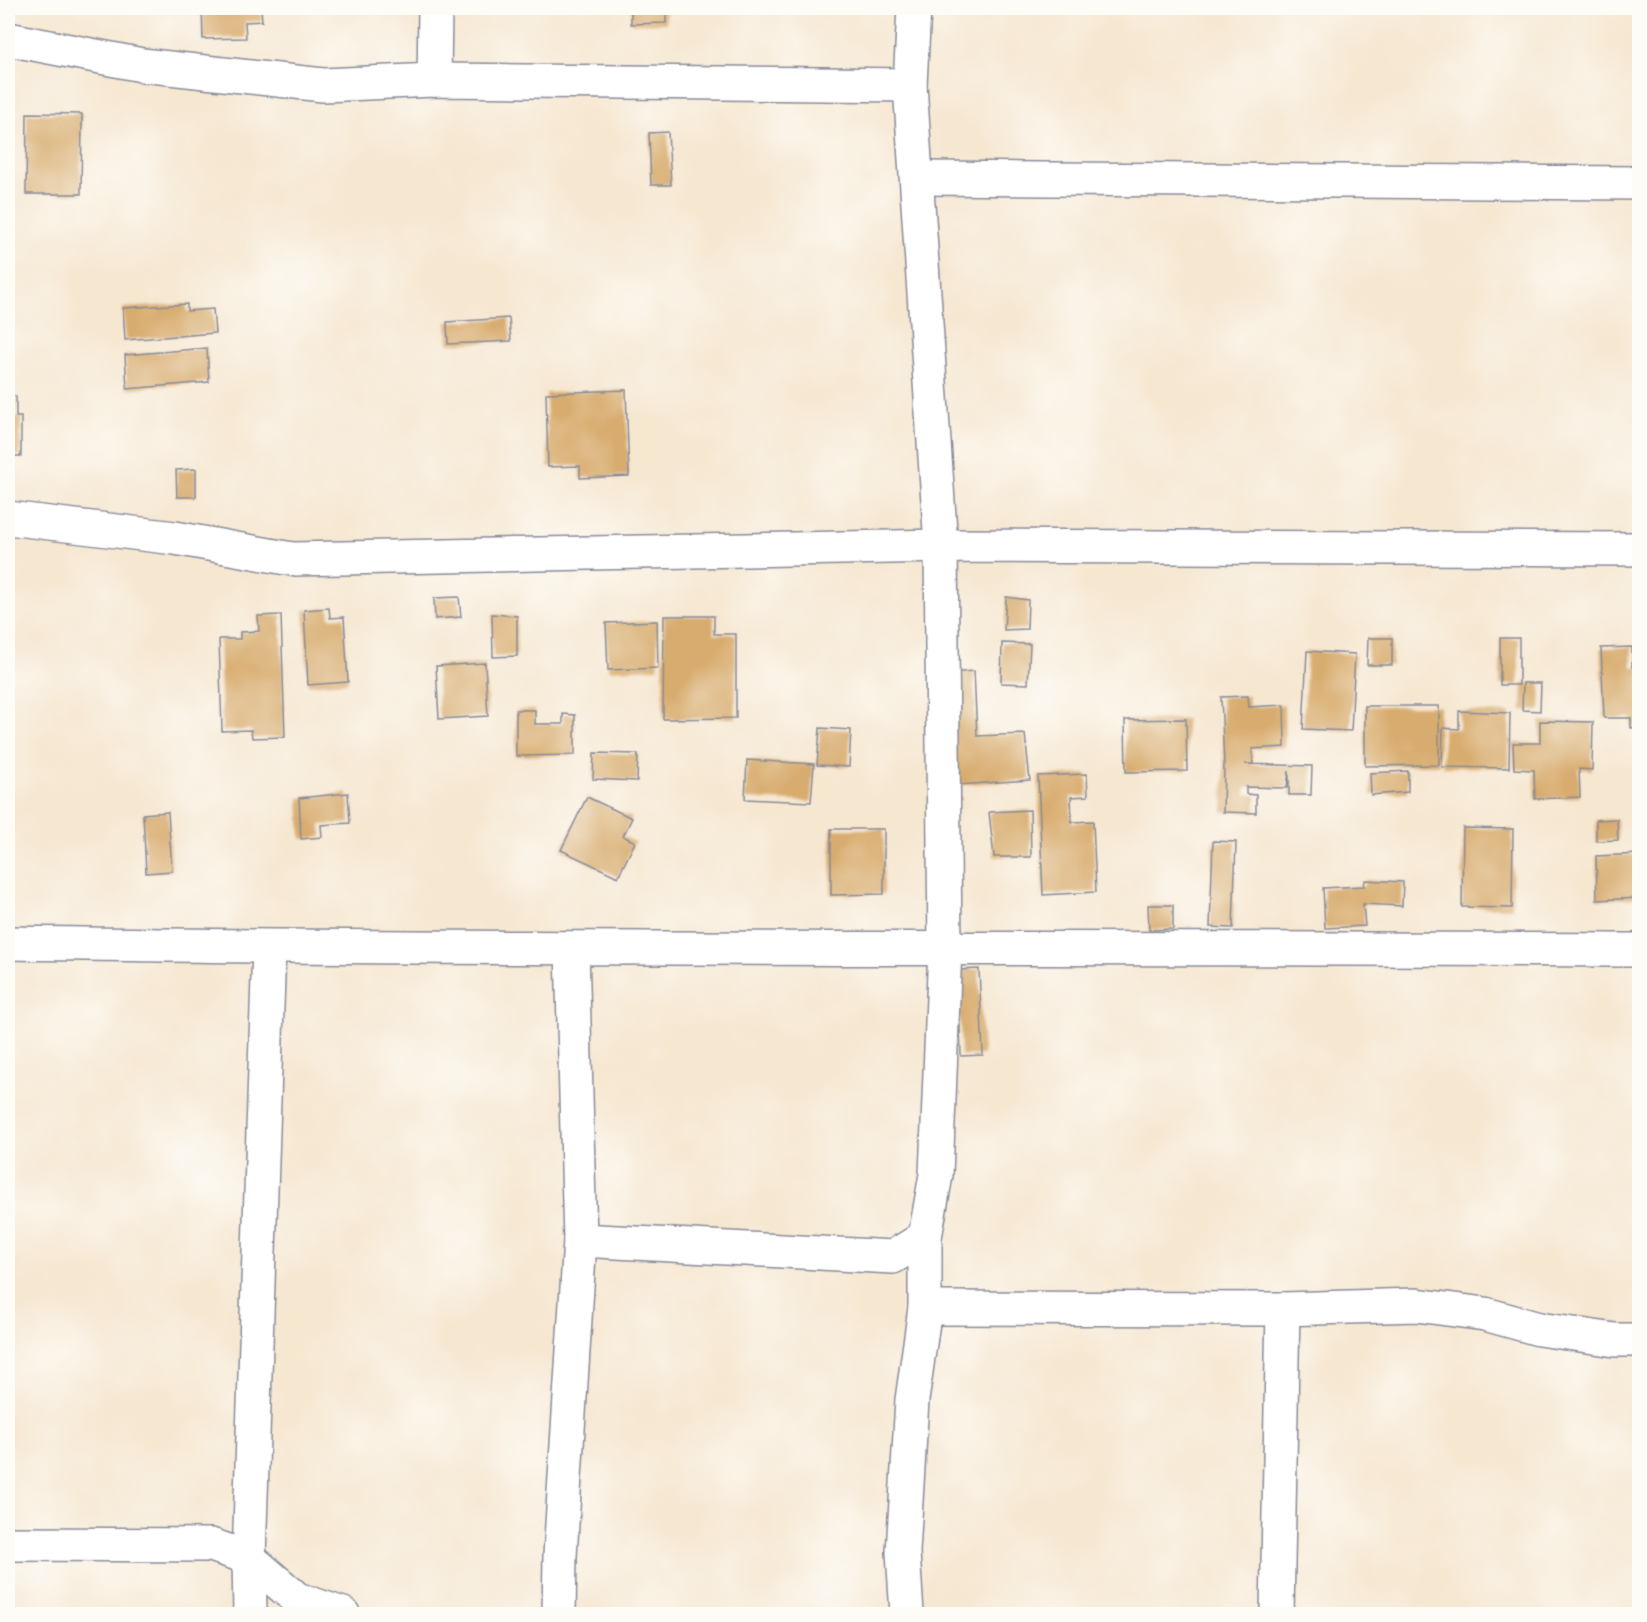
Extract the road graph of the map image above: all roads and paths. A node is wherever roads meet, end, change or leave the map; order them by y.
1 (435, 8) edge
2 (914, 8) edge
3 (8, 39) edge
4 (434, 80) junction
5 (910, 85) junction
6 (918, 178) junction
7 (1640, 183) edge
8 (8, 518) edge
9 (941, 546) junction
10 (1640, 549) edge
11 (8, 943) edge
12 (269, 947) junction
13 (945, 947) junction
14 (572, 950) junction
15 (1640, 950) edge
16 (925, 1237) junction
17 (580, 1240) junction
18 (894, 1257) junction
19 (924, 1294) junction
20 (1283, 1309) junction
21 (1640, 1340) edge
22 (8, 1544) edge
23 (249, 1558) junction
24 (250, 1614) edge
25 (342, 1614) edge
26 (559, 1614) edge
27 (907, 1614) edge
28 (1277, 1614) edge

1 - 4 street
2 - 5 street
3 - 4 street
4 - 5 street
5 - 6 street
6 - 7 street
6 - 9 street
8 - 9 street
9 - 10 street
9 - 13 street
11 - 12 street
12 - 14 street
12 - 23 street
13 - 14 street
13 - 15 street
13 - 16 street
14 - 17 street
16 - 18 street
16 - 19 street
17 - 18 street
17 - 26 street
18 - 19 street
19 - 20 street
19 - 27 street
20 - 21 street
20 - 28 street
22 - 23 street
23 - 24 street
23 - 25 street

